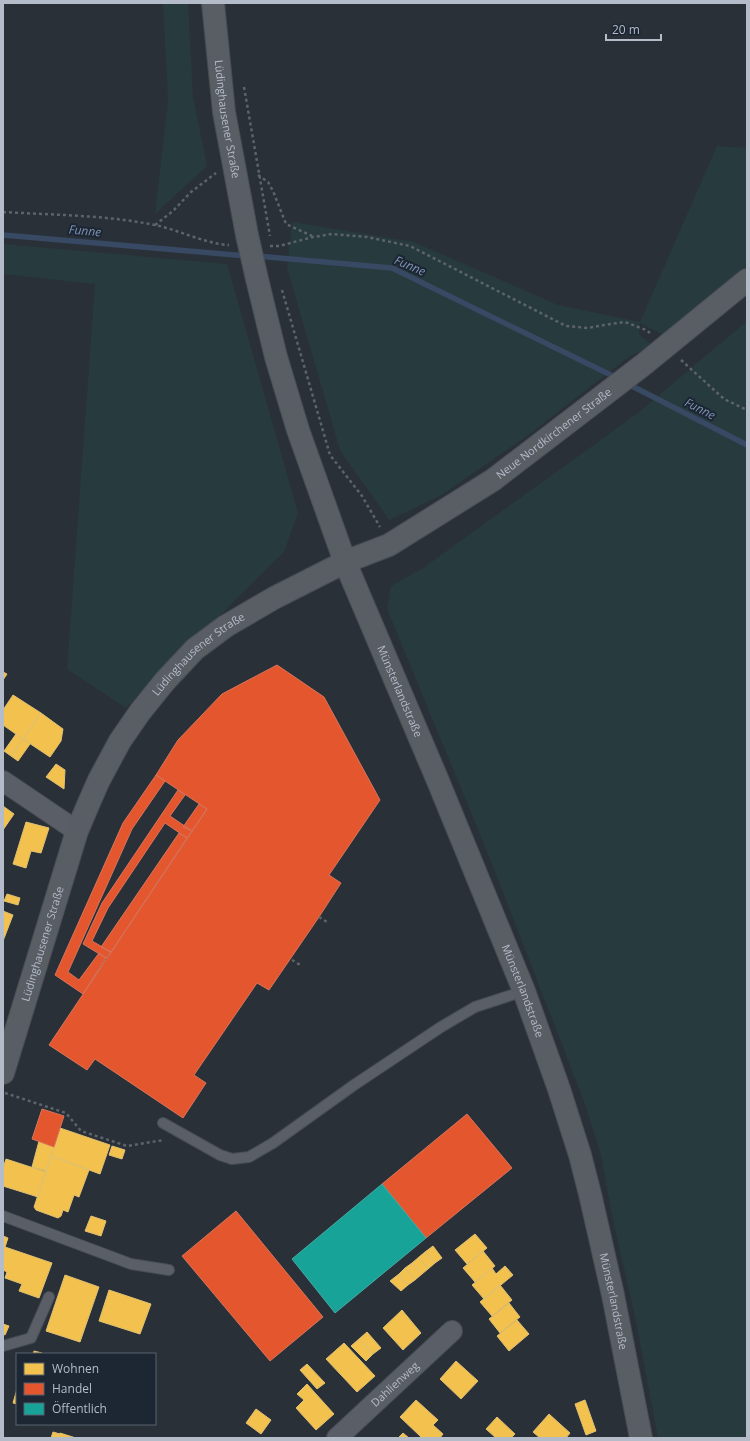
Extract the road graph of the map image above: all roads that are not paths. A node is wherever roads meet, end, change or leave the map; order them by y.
1 (212, 3) edge
2 (747, 280) edge
3 (345, 562) junction
4 (3, 782) edge
5 (77, 832) junction
6 (524, 991) junction
7 (3, 1073) edge
8 (163, 1123) dead end
9 (3, 1216) edge
10 (169, 1270) dead end
11 (49, 1297) dead end
12 (452, 1331) dead end
13 (3, 1346) edge
14 (337, 1438) edge
15 (641, 1438) edge

1 - 3 main road, Lüdinghausener Straße, bridge
2 - 3 main road, Neue Nordkirchener Straße
3 - 5 main road, Lüdinghausener Straße
3 - 6 main road, Münsterlandstraße
4 - 5 street
5 - 7 main road, Lüdinghausener Straße
6 - 8 lane
6 - 15 main road, Münsterlandstraße
9 - 10 lane
11 - 13 lane
12 - 14 street, Dahlienweg

